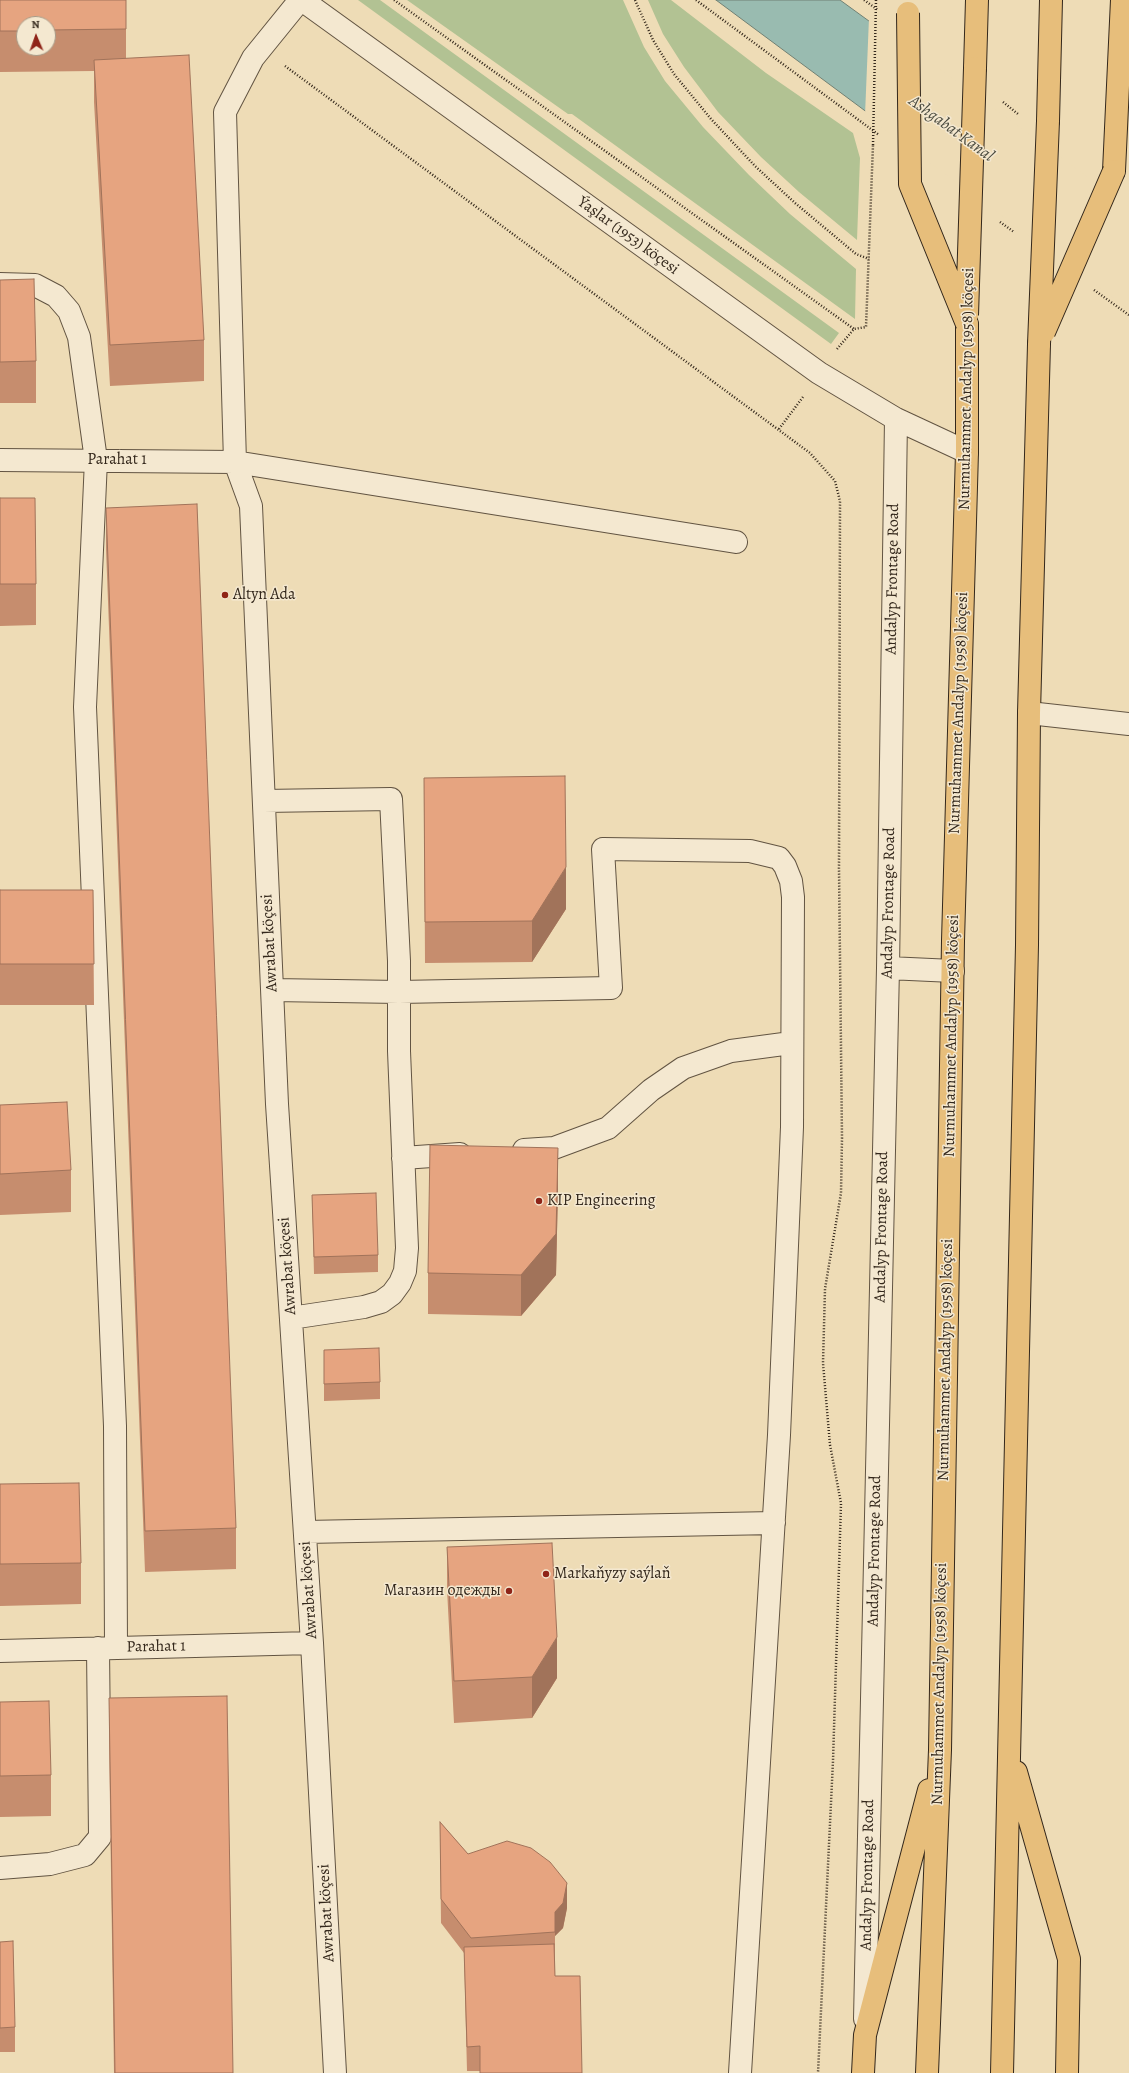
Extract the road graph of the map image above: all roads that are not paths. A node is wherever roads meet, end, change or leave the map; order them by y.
1 (301, 0) edge
2 (976, 0) edge
3 (1051, 0) edge
4 (1122, 0) edge
5 (908, 6) edge
6 (0, 284) edge
7 (967, 324) junction
8 (1039, 344) junction
9 (896, 419) junction
10 (967, 452) junction
11 (0, 460) edge
12 (96, 460) junction
13 (234, 462) junction
14 (736, 542) dead end
15 (1029, 713) junction
16 (1129, 724) edge
17 (264, 801) junction
18 (888, 968) junction
19 (953, 971) junction
20 (272, 990) junction
21 (399, 992) junction
22 (791, 1043) junction
23 (506, 1151) edge
24 (483, 1152) edge
25 (403, 1158) junction
26 (291, 1318) junction
27 (774, 1523) junction
28 (305, 1532) junction
29 (312, 1643) junction
30 (107, 1648) junction
31 (0, 1651) edge
32 (940, 1750) junction
33 (1010, 1750) junction
34 (0, 1868) edge
35 (864, 2035) junction
36 (335, 2073) edge
37 (740, 2073) edge
38 (863, 2073) edge
39 (927, 2073) edge
40 (1002, 2073) edge
41 (1067, 2073) edge

1 - 9 street, Ýaşlar (1953) köçesi
1 - 13 street, Awrabat köçesi
2 - 7 main road, Nurmuhammet Andalyp (1958) köçesi, bridge
3 - 8 main road, bridge
4 - 8 main road, bridge
5 - 7 main road, bridge
6 - 12 street
7 - 10 main road, Nurmuhammet Andalyp (1958) köçesi
8 - 15 main road
9 - 10 street, Ýaşlar (1953) köçesi
9 - 18 street, Andalyp Frontage Road
10 - 19 main road, Nurmuhammet Andalyp (1958) köçesi
11 - 12 street, Parahat 1
12 - 13 street, Parahat 1
12 - 30 street
13 - 14 street, Parahat 1
13 - 17 street, Awrabat köçesi
15 - 16 street
15 - 33 main road
17 - 20 street, Awrabat köçesi
17 - 21 street
18 - 19 street
18 - 35 street, Andalyp Frontage Road
19 - 32 main road, Nurmuhammet Andalyp (1958) köçesi
20 - 21 street
20 - 26 street, Awrabat köçesi
21 - 22 street
21 - 25 street
22 - 23 street
22 - 27 street
24 - 25 street
25 - 26 street
26 - 28 street, Awrabat köçesi
27 - 28 street
27 - 37 street
28 - 29 street, Awrabat köçesi
29 - 30 street, Parahat 1
29 - 36 street, Awrabat köçesi
30 - 31 street, Parahat 1
30 - 34 street
32 - 35 main road
32 - 39 main road, Nurmuhammet Andalyp (1958) köçesi
33 - 40 main road
33 - 41 main road
35 - 38 main road

